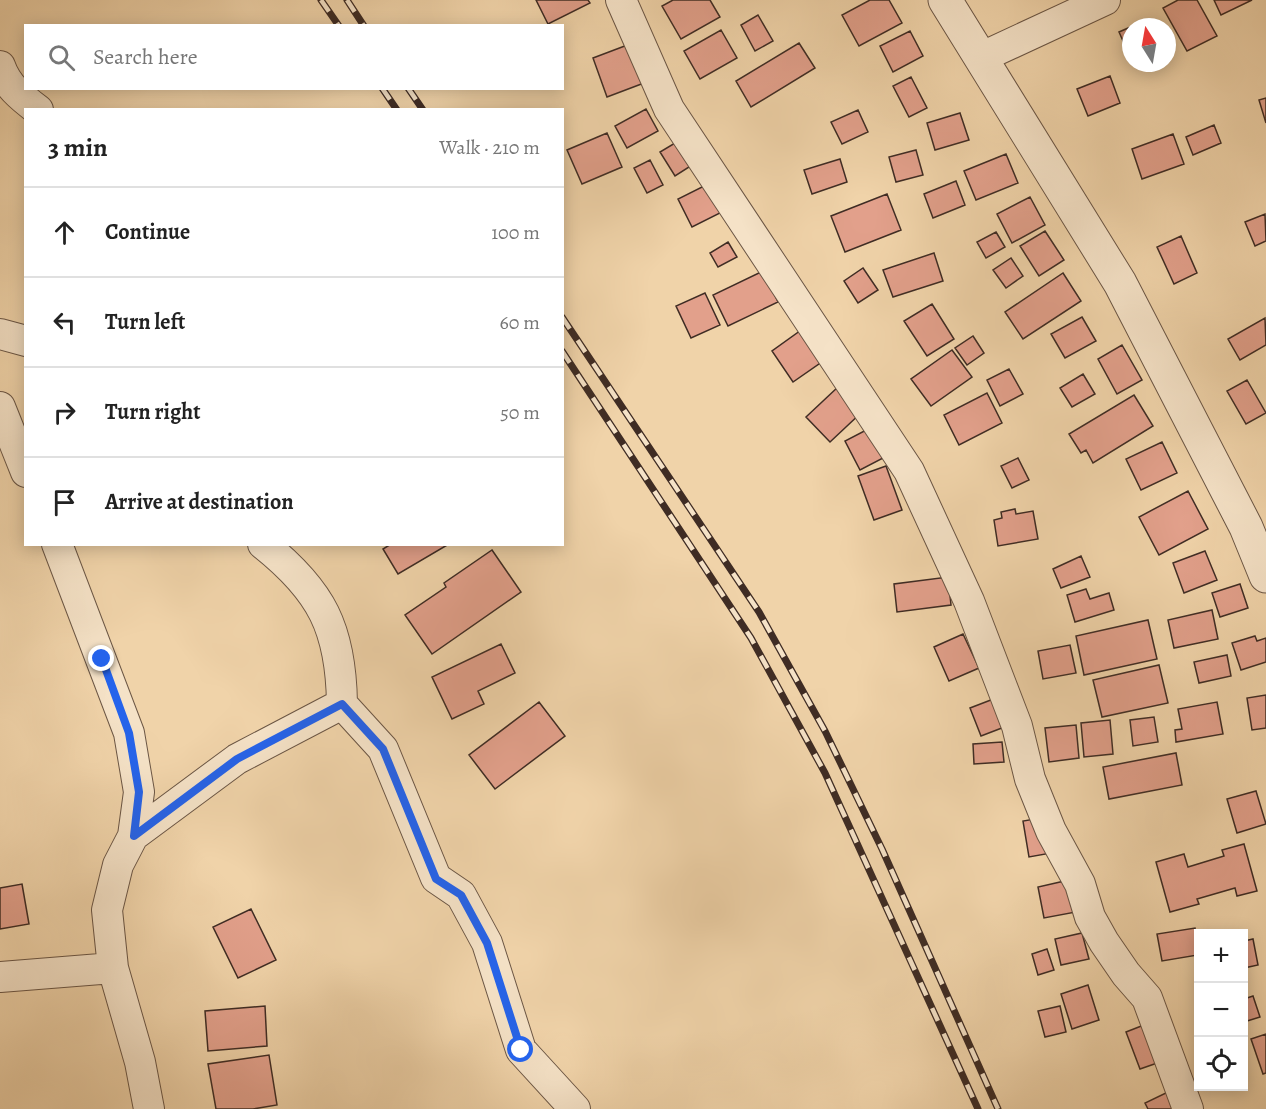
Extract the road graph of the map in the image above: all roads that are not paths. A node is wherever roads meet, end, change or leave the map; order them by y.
1 (621, 0) edge
2 (945, 0) edge
3 (1105, 0) edge
4 (982, 57) junction
5 (0, 66) edge
6 (35, 108) edge
7 (0, 334) edge
8 (24, 340) edge
9 (0, 407) edge
10 (24, 467) edge
11 (58, 546) edge
12 (265, 546) edge
13 (1266, 576) edge
14 (342, 704) junction
15 (134, 836) junction
16 (114, 968) junction
17 (0, 976) edge
18 (148, 1109) edge
19 (575, 1109) edge
20 (1188, 1109) edge

1 - 20 street
2 - 4 street
3 - 4 street
4 - 13 street
5 - 6 street
7 - 8 street
9 - 10 street
11 - 15 street
12 - 14 street
14 - 15 street
14 - 19 street
15 - 16 street
16 - 17 street
16 - 18 street

